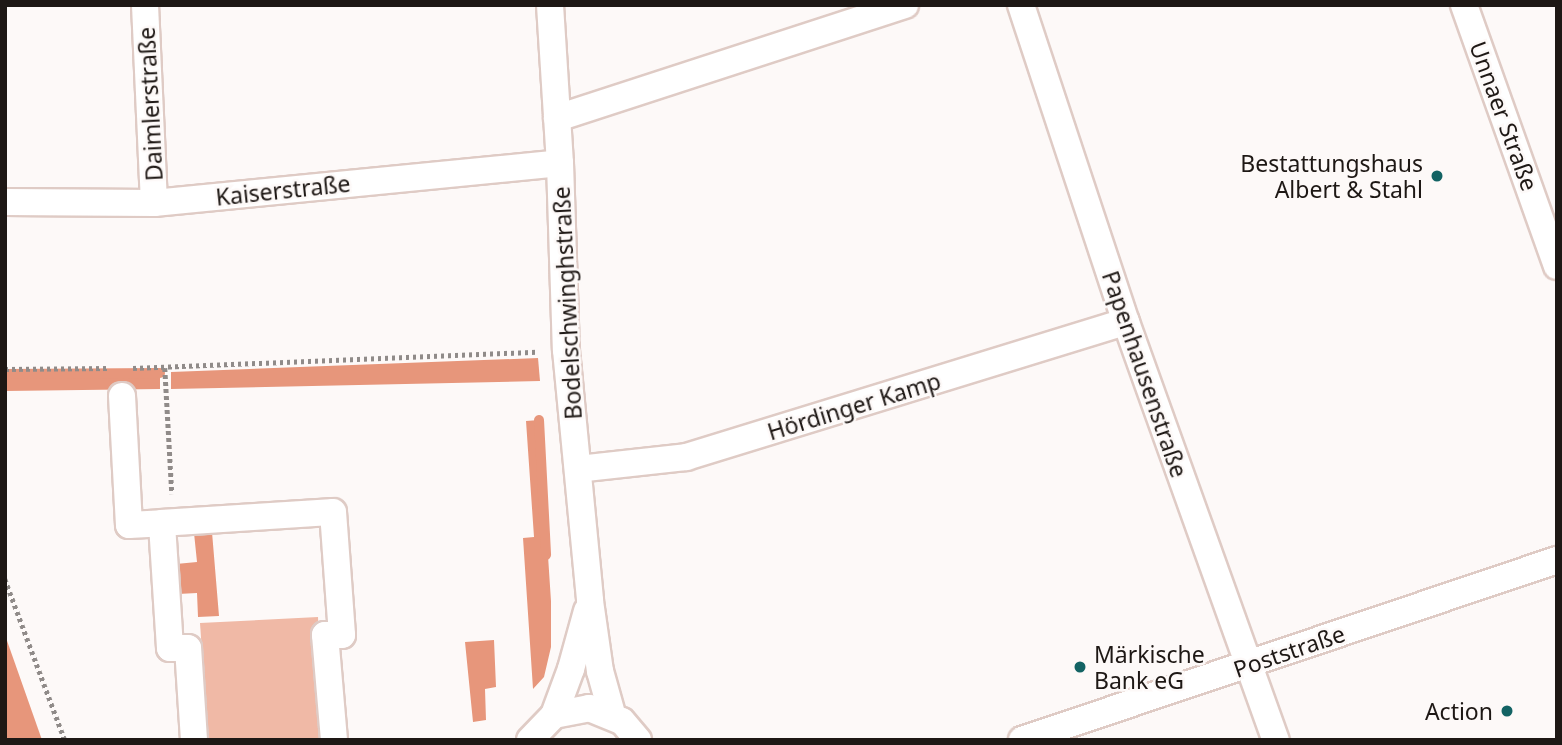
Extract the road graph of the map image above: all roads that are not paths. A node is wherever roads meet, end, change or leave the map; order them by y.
1 (145, 5) edge
2 (550, 5) edge
3 (905, 5) edge
4 (1021, 5) edge
5 (1464, 5) edge
6 (557, 118) junction
7 (560, 163) junction
8 (5, 202) edge
9 (154, 203) junction
10 (1557, 266) edge
11 (1126, 322) junction
12 (122, 396) dead end
13 (578, 469) junction
14 (168, 523) junction
15 (1557, 560) edge
16 (590, 601) junction
17 (1248, 665) junction
18 (612, 714) junction
19 (554, 715) junction
20 (639, 739) edge
21 (194, 740) edge
22 (334, 740) edge
23 (530, 740) edge
24 (1022, 740) edge
25 (1276, 740) edge

1 - 9 street, Daimlerstraße
2 - 6 street, Bodelschwinghstraße
3 - 6 street
4 - 11 street, Papenhausenstraße
5 - 10 street, Unnaer Straße
6 - 7 street, Bodelschwinghstraße
7 - 9 street, Kaiserstraße
7 - 13 street, Bodelschwinghstraße
8 - 9 street, Kaiserstraße
11 - 13 street, Hördinger Kamp
11 - 17 street, Papenhausenstraße
12 - 14 street
13 - 16 street, Bodelschwinghstraße
14 - 21 street
14 - 22 street
15 - 17 street, Poststraße
16 - 18 street, Bodelschwinghstraße
16 - 19 street, Bodelschwinghstraße
17 - 24 street, Poststraße
17 - 25 street, Papenhausenstraße
18 - 19 street
18 - 20 street, Bodelschwinghstraße
19 - 23 street, Bodelschwinghstraße

